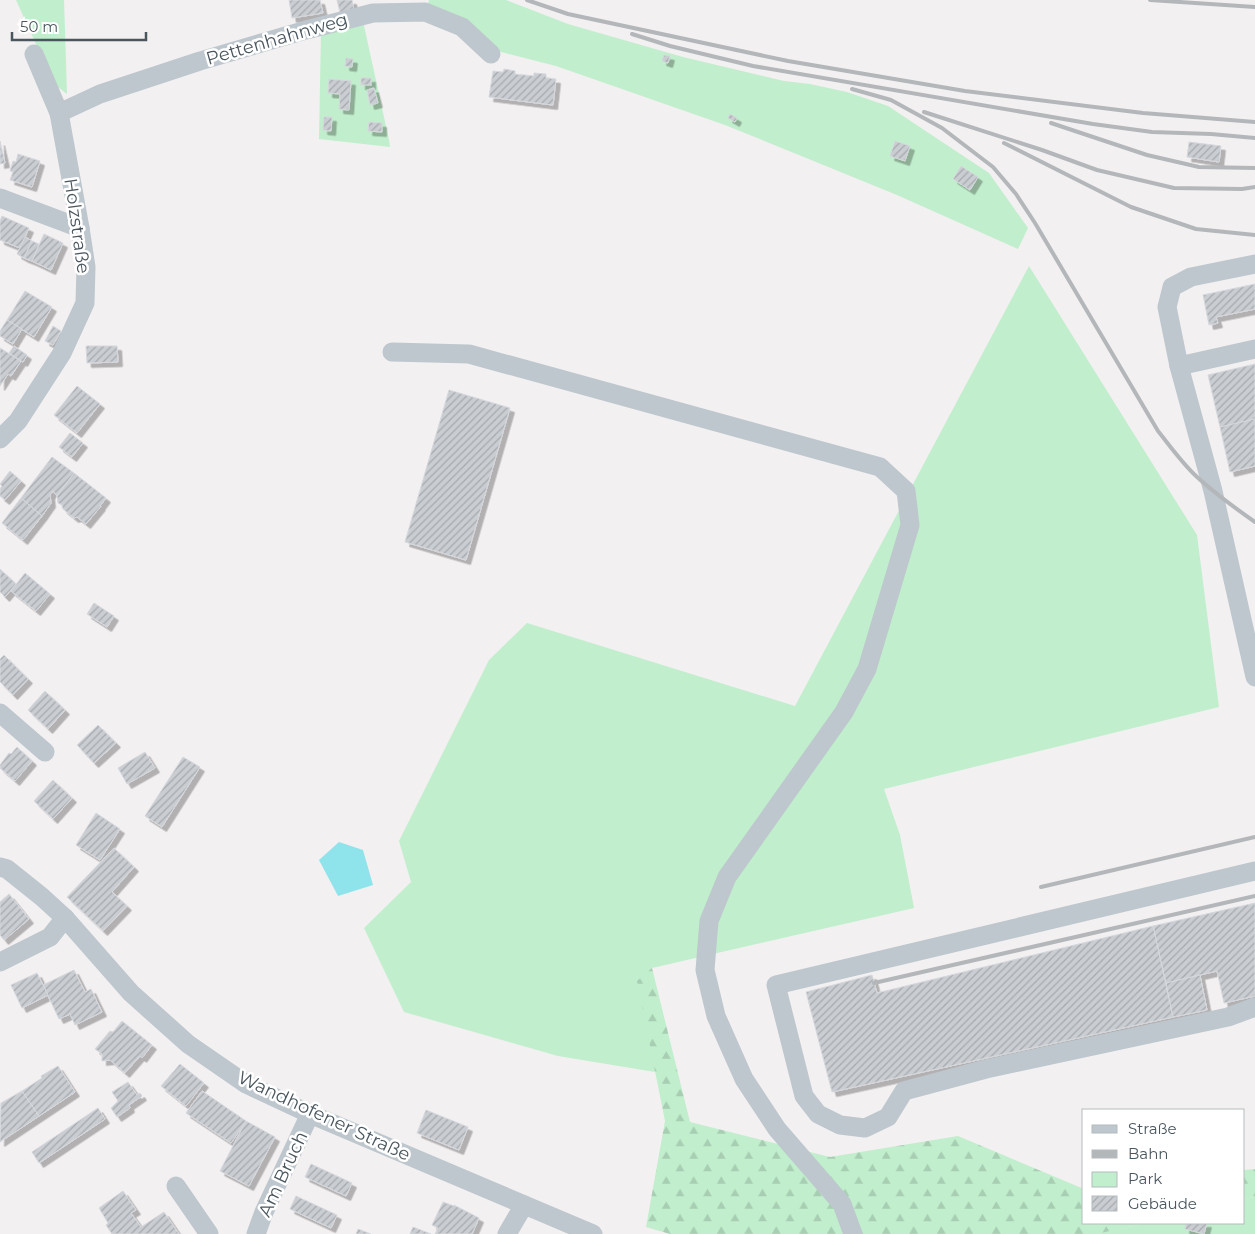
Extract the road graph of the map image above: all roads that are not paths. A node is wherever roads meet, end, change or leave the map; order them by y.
1 (34, 54) dead end
2 (491, 54) dead end
3 (59, 113) junction
4 (0, 198) edge
5 (80, 228) junction
6 (1255, 264) edge
7 (1255, 349) edge
8 (392, 352) dead end
9 (1179, 366) junction
10 (0, 439) edge
11 (1255, 677) edge
12 (0, 713) edge
13 (45, 752) dead end
14 (0, 867) edge
15 (1255, 871) edge
16 (65, 918) junction
17 (0, 962) edge
18 (1255, 1007) edge
19 (310, 1114) junction
20 (176, 1186) dead end
21 (524, 1205) junction
22 (209, 1234) edge
23 (256, 1234) edge
24 (507, 1234) edge
25 (593, 1234) edge
26 (853, 1234) edge

1 - 3 street, Holzstraße
2 - 3 street, Pettenhahnweg
3 - 5 street, Holzstraße
4 - 5 street
5 - 10 street, Holzstraße
6 - 9 street
7 - 9 street
8 - 26 street
9 - 11 street
12 - 13 street
14 - 16 street, Wandhofener Straße
15 - 18 street
16 - 17 street
16 - 19 street, Wandhofener Straße
19 - 21 street, Wandhofener Straße
19 - 23 street, Am Bruch
20 - 22 street
21 - 24 street
21 - 25 street, Wandhofener Straße

